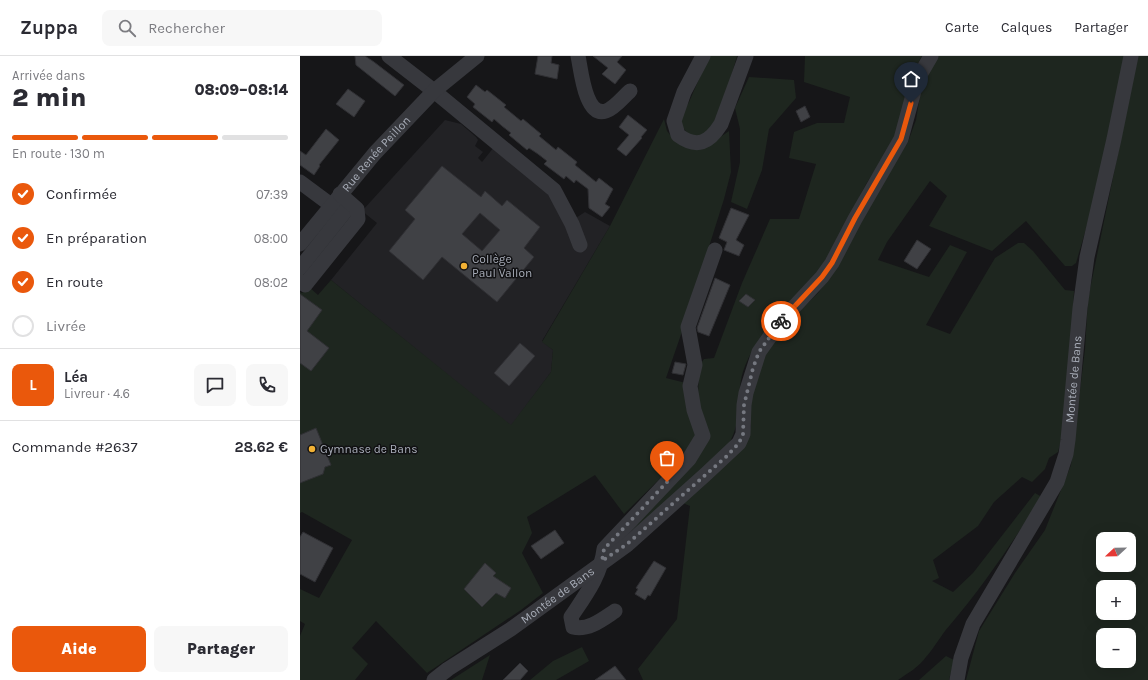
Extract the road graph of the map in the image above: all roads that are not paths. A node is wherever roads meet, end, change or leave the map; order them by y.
1 (389, 56) edge
2 (477, 56) edge
3 (578, 56) edge
4 (703, 56) edge
5 (746, 56) edge
6 (931, 56) edge
7 (1131, 56) edge
8 (434, 91) junction
9 (630, 91) dead end
10 (300, 182) edge
11 (341, 201) junction
12 (300, 244) edge
13 (580, 244) dead end
14 (715, 250) dead end
15 (300, 268) edge
16 (300, 281) edge
17 (602, 561) junction
18 (615, 611) dead end
19 (434, 680) edge
20 (957, 680) edge

1 - 8 street
2 - 8 street, Rue Renée Peillon
3 - 9 street
4 - 5 street
6 - 17 street, Montée de Bans
7 - 20 street, Montée de Bans
8 - 11 street, Rue Renée Peillon
8 - 13 street
10 - 11 street
11 - 12 street, Rue Renée Peillon
11 - 15 street
11 - 16 street
14 - 17 street
17 - 18 street
17 - 19 street, Montée de Bans

